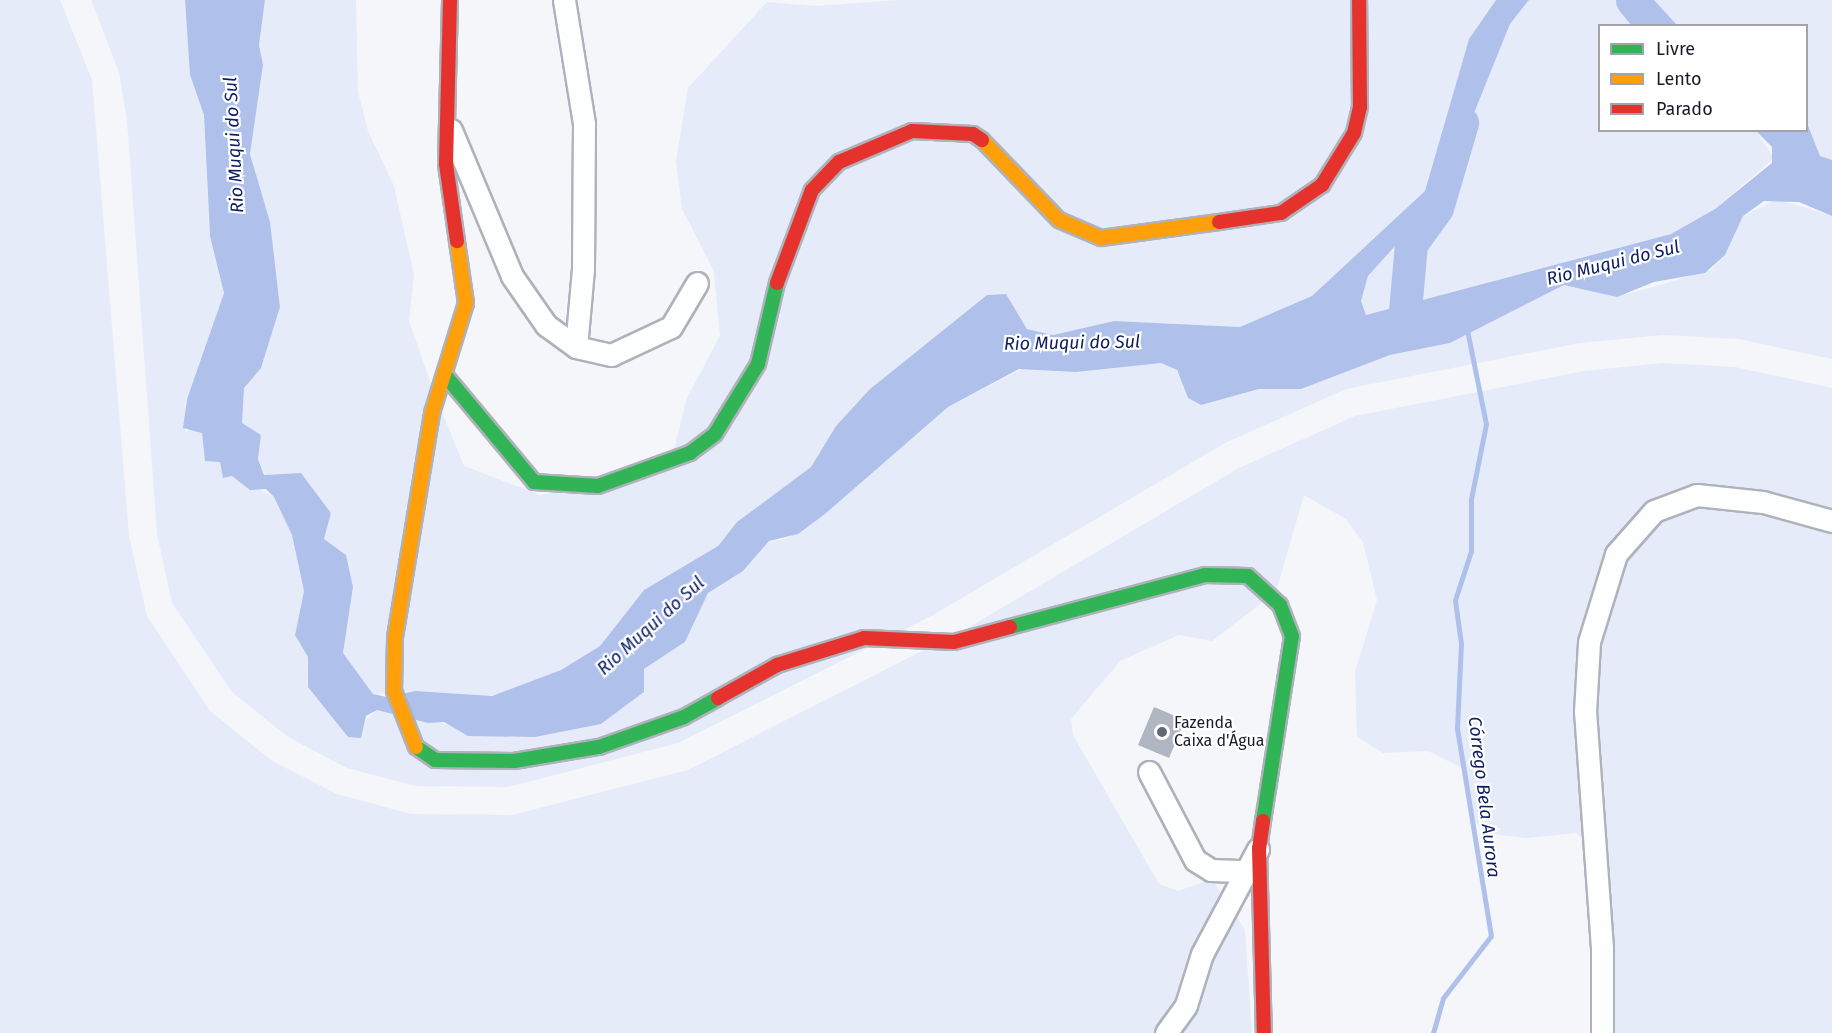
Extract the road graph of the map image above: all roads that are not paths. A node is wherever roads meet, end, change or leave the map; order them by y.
1 (450, 0) edge
2 (564, 0) edge
3 (1359, 0) edge
4 (448, 121) junction
5 (697, 283) dead end
6 (576, 347) junction
7 (445, 375) junction
8 (1832, 521) edge
9 (1149, 772) dead end
10 (1259, 848) junction
11 (1247, 871) junction
12 (1166, 1033) edge
13 (1264, 1033) edge
14 (1602, 1033) edge

1 - 4 street
2 - 6 street
3 - 7 street
4 - 6 street
4 - 7 street
5 - 6 street
7 - 10 street
8 - 14 street
9 - 11 street
10 - 11 street
10 - 13 street
11 - 12 street

